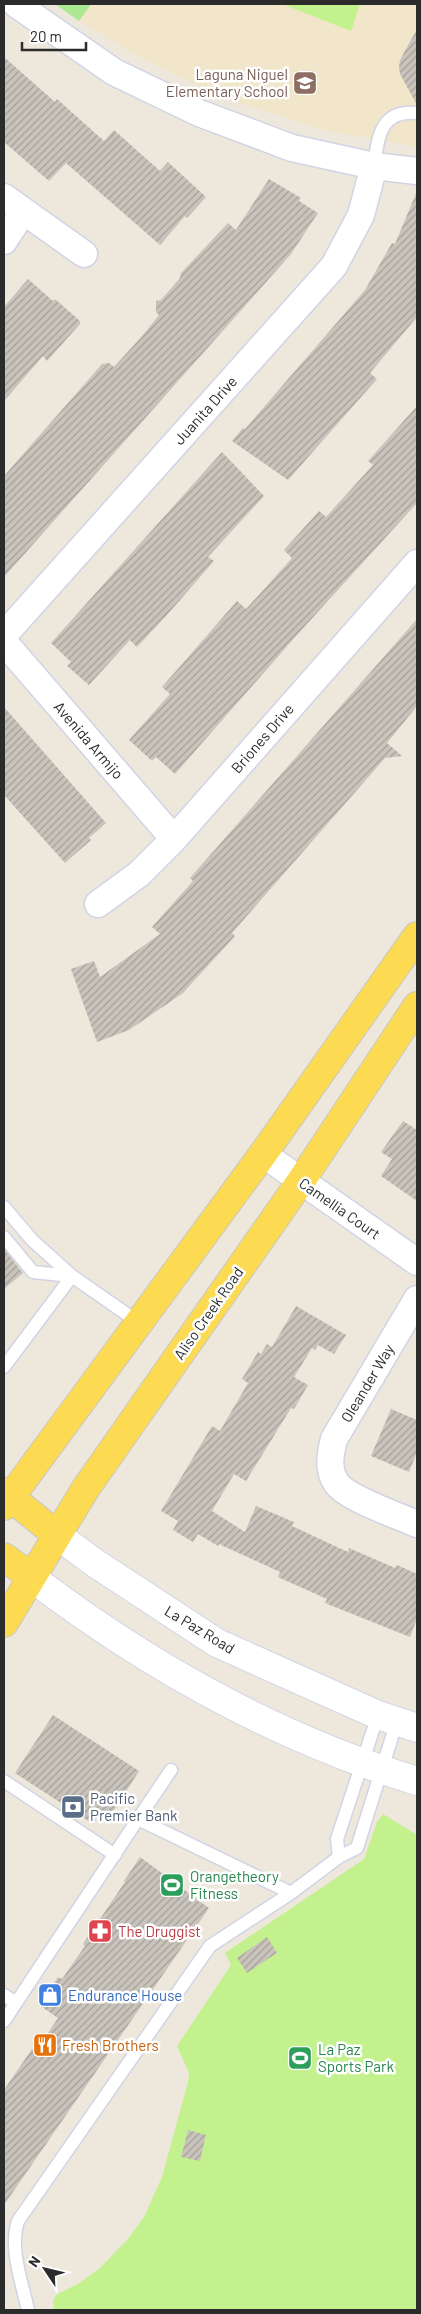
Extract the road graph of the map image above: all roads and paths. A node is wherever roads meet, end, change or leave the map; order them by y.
1 (16, 4) edge
2 (417, 113) edge
3 (374, 166) junction
4 (417, 171) edge
5 (13, 205) edge
6 (4, 241) edge
7 (84, 254) dead end
8 (417, 563) edge
9 (4, 635) edge
10 (4, 642) edge
11 (174, 839) junction
12 (98, 904) dead end
13 (417, 936) edge
14 (417, 1006) edge
15 (263, 1154) junction
16 (301, 1181) junction
17 (4, 1207) edge
18 (4, 1237) edge
19 (417, 1262) edge
20 (72, 1276) junction
21 (417, 1299) edge
22 (138, 1322) junction
23 (4, 1367) edge
24 (6, 1498) edge
25 (417, 1524) edge
26 (57, 1535) junction
27 (4, 1557) edge
28 (31, 1577) junction
29 (4, 1623) edge
30 (397, 1721) edge
31 (372, 1767) junction
32 (171, 1770) dead end
33 (417, 1781) edge
34 (4, 1782) edge
35 (138, 1819) junction
36 (115, 1855) junction
37 (339, 1857) junction
38 (290, 1893) junction
39 (4, 1995) edge
40 (16, 2003) junction
41 (4, 2021) edge
42 (28, 2310) edge

1 - 3 street
2 - 3 lane
3 - 4 street
3 - 9 street, Juanita Drive
5 - 6 street
5 - 7 street
8 - 11 street, Briones Drive
10 - 11 street, Avenida Armijo
11 - 12 street, Briones Drive
13 - 15 main road
14 - 16 main road, Aliso Creek Road
15 - 16 street, Camellia Court
15 - 22 main road
16 - 19 street, Camellia Court
16 - 26 main road, Aliso Creek Road
17 - 20 lane
18 - 20 lane
20 - 22 lane
20 - 23 lane
21 - 25 street, Oleander Way
22 - 24 main road
24 - 26 main road, La Paz Road
26 - 28 main road, Aliso Creek Road
26 - 30 main road, La Paz Road
27 - 28 main road
28 - 29 main road, Aliso Creek Road
28 - 31 main road
30 - 31 lane
30 - 31 lane
31 - 33 main road
31 - 37 lane
31 - 37 lane
32 - 35 lane
34 - 36 lane
35 - 36 lane
35 - 38 lane
36 - 40 lane
37 - 38 lane
38 - 42 lane
39 - 40 lane
40 - 41 lane

